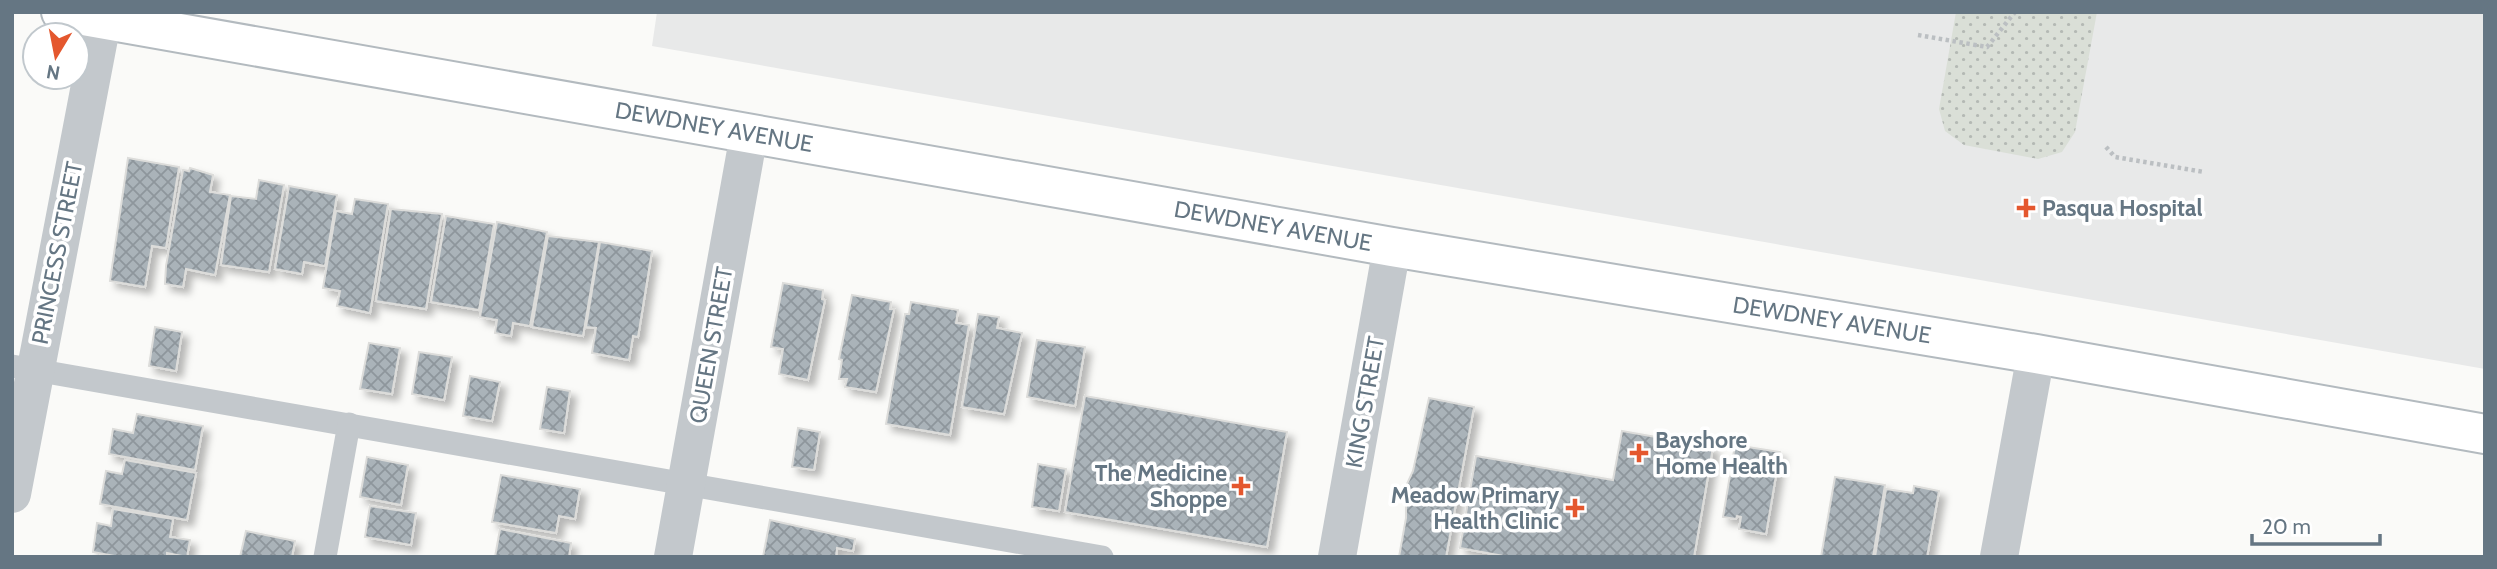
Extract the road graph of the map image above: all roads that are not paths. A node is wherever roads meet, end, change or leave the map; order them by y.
1 (61, 12) edge
2 (103, 16) edge
3 (749, 134) junction
4 (1392, 247) junction
5 (2036, 354) junction
6 (23, 368) edge
7 (349, 424) junction
8 (2485, 434) edge
9 (686, 485) junction
10 (12, 494) edge
11 (1008, 548) edge
12 (325, 557) edge
13 (673, 557) edge
14 (1102, 557) edge
15 (1337, 557) edge
16 (1999, 557) edge

1 - 2 main road, DEWDNEY AVENUE
2 - 3 main road, DEWDNEY AVENUE
2 - 6 street, PRINCESS STREET
3 - 4 main road, DEWDNEY AVENUE
3 - 9 street, QUEEN STREET
4 - 5 main road, DEWDNEY AVENUE
4 - 15 street, KING STREET
5 - 8 main road, DEWDNEY AVENUE
5 - 16 street
6 - 7 lane
6 - 10 street, PRINCESS STREET
7 - 9 lane
7 - 12 lane
9 - 11 lane
9 - 13 street, QUEEN STREET
11 - 14 lane

